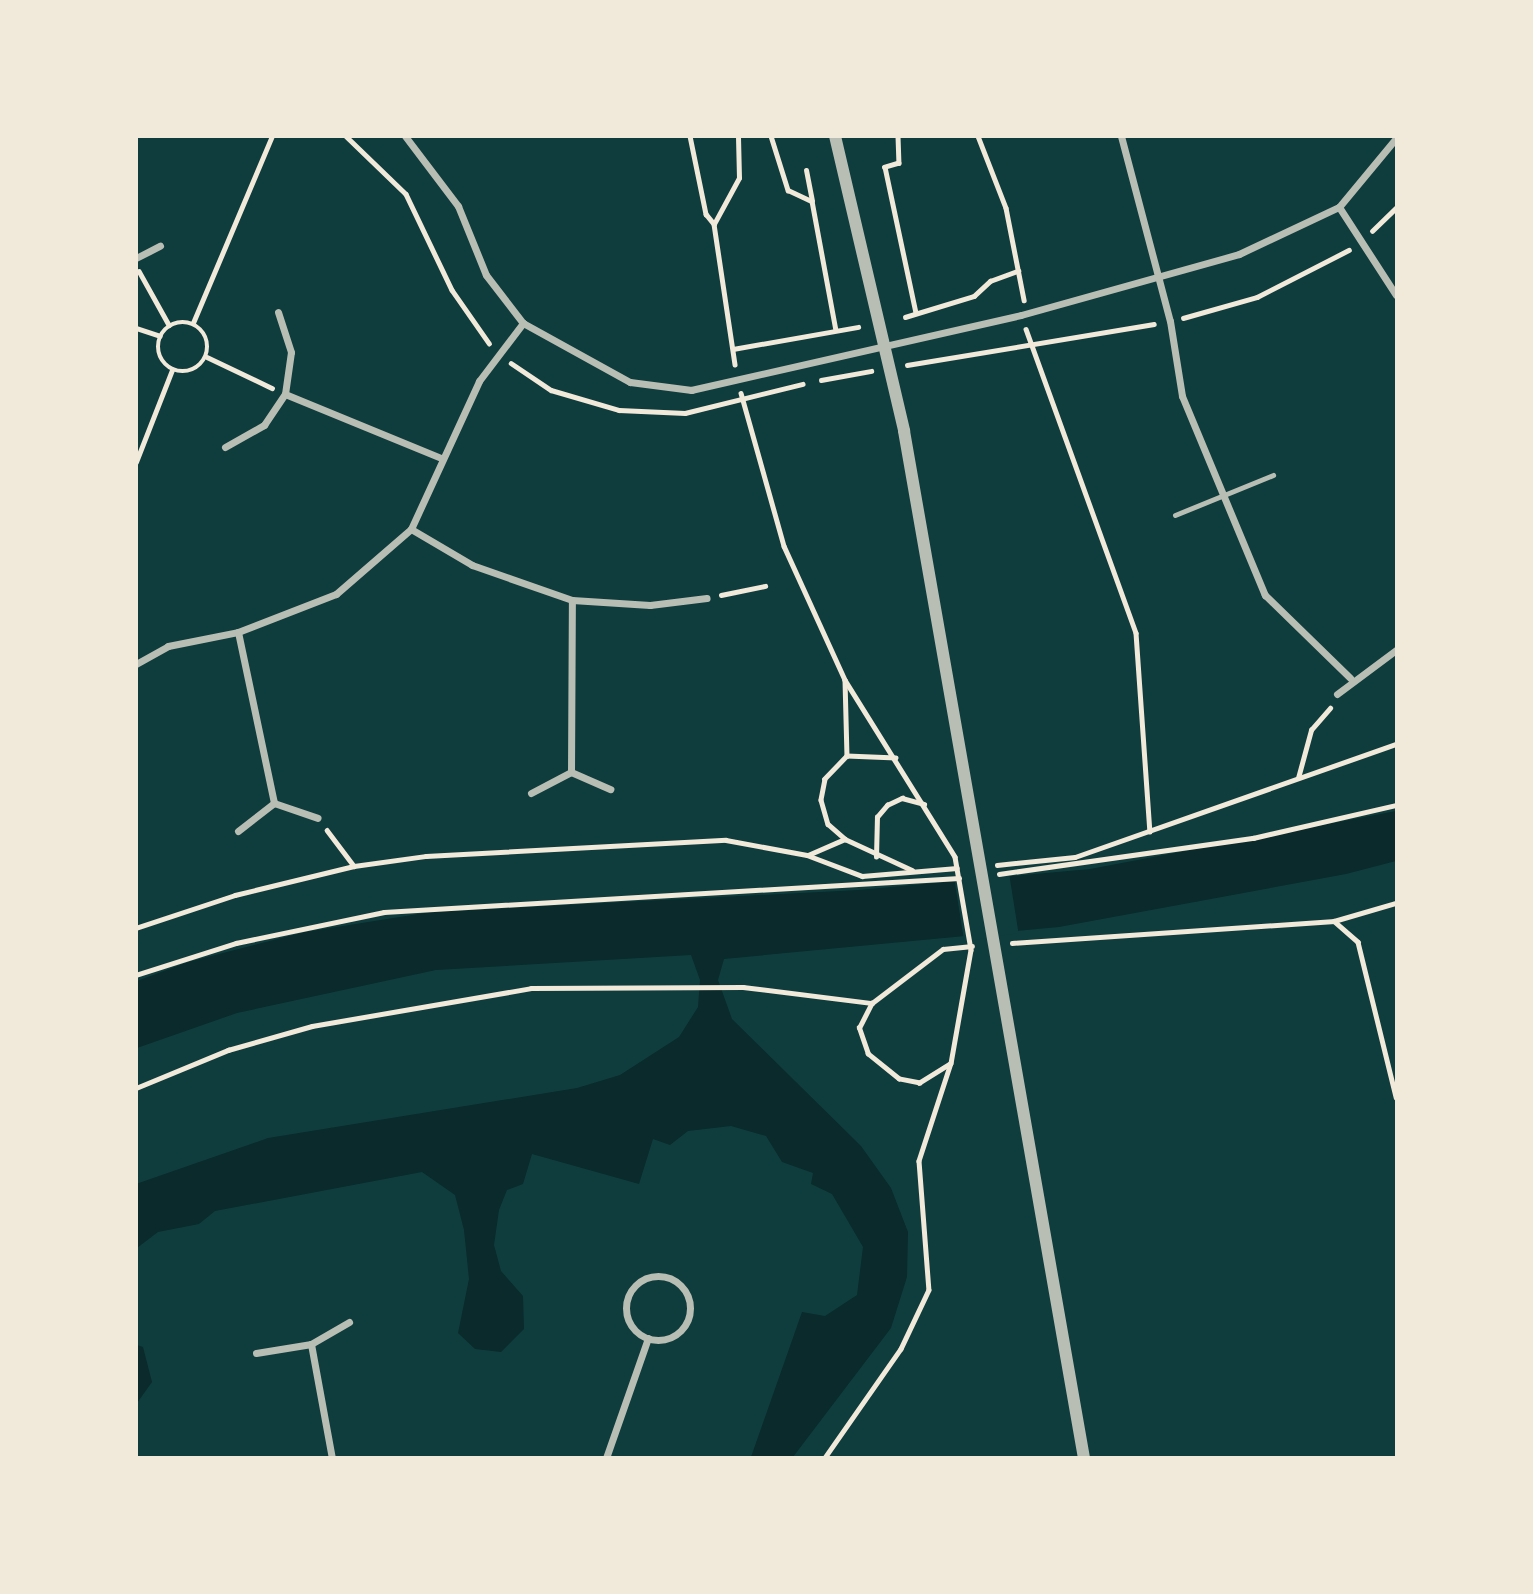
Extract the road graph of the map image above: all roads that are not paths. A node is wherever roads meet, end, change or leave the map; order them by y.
1 (405, 136) edge
2 (835, 136) edge
3 (1121, 136) edge
4 (1396, 138) edge
5 (1339, 207) junction
6 (160, 246) dead end
7 (136, 258) edge
8 (1158, 276) junction
9 (1396, 295) edge
10 (278, 312) dead end
11 (523, 323) junction
12 (285, 394) junction
13 (225, 447) dead end
14 (441, 458) junction
15 (1273, 475) dead end
16 (1224, 495) junction
17 (1175, 515) dead end
18 (411, 529) junction
19 (706, 598) road end
20 (572, 600) junction
21 (238, 632) junction
22 (1396, 650) edge
23 (136, 664) edge
24 (1350, 678) junction
25 (1337, 694) road end
26 (571, 772) junction
27 (610, 789) dead end
28 (531, 793) dead end
29 (274, 803) junction
30 (318, 818) road end
31 (238, 831) dead end
32 (349, 1322) dead end
33 (648, 1338) junction
34 (311, 1344) junction
35 (256, 1353) dead end
36 (332, 1458) edge
37 (606, 1458) edge
38 (1084, 1458) edge

1 - 11 street
2 - 38 street
3 - 8 street
4 - 5 street
5 - 8 street
5 - 9 street
6 - 7 street
8 - 11 street
8 - 16 street
10 - 12 street
11 - 14 street
12 - 13 street
12 - 14 street
14 - 18 street
15 - 16 lane
16 - 17 lane
16 - 24 street
18 - 20 street
18 - 21 street
19 - 20 street
20 - 26 street
21 - 23 street
21 - 29 street
22 - 24 street
24 - 25 street
26 - 27 street
26 - 28 street
29 - 30 street
29 - 31 street
32 - 34 street
33 - 33 street
33 - 37 street
34 - 35 street
34 - 36 street

